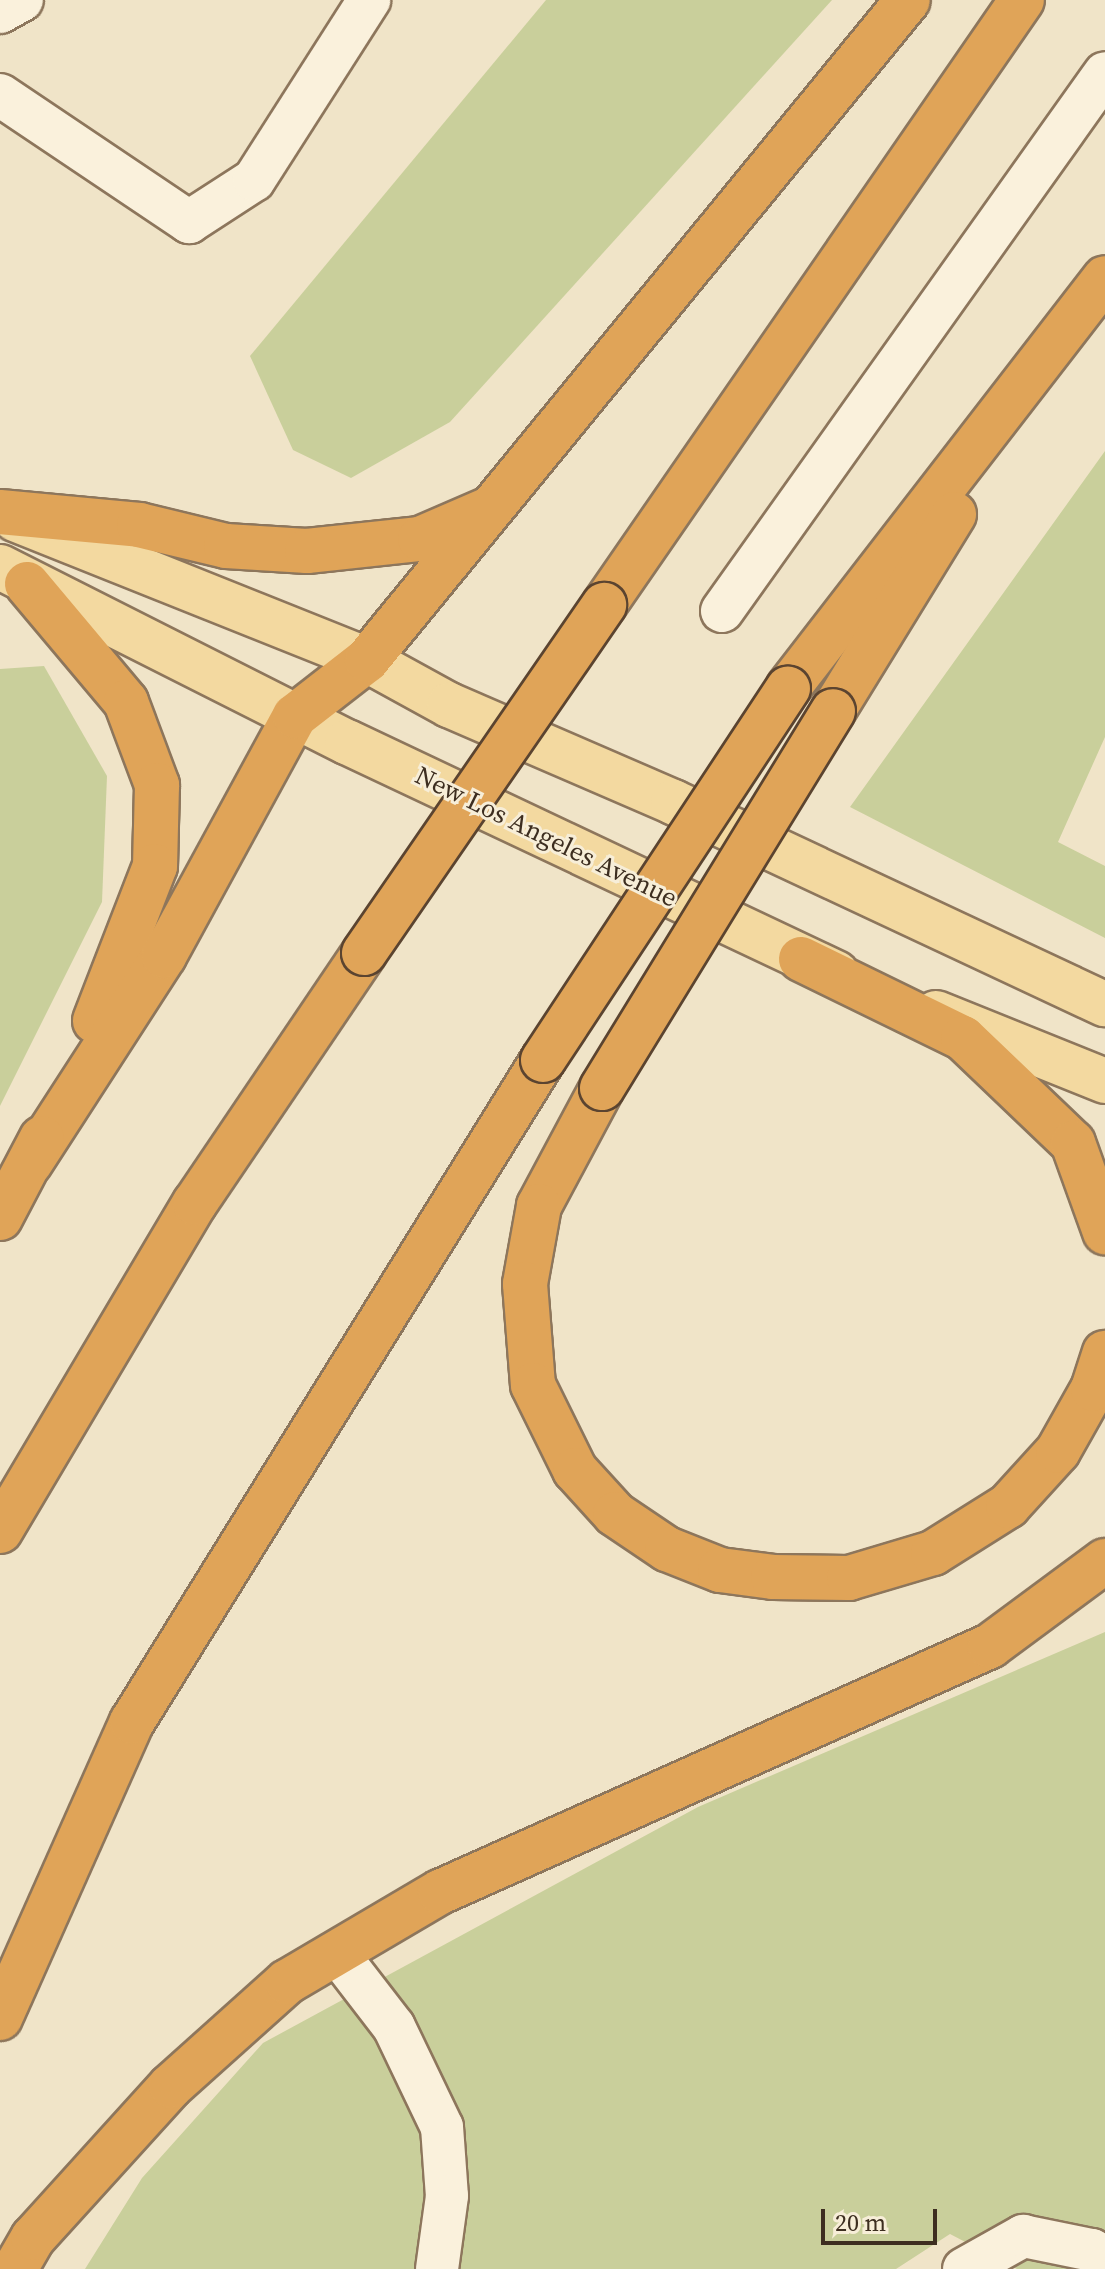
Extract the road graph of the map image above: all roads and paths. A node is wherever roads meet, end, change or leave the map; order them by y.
1 (22, 0) edge
2 (369, 0) edge
3 (908, 0) edge
4 (1022, 0) edge
5 (0, 12) edge
6 (1105, 73) edge
7 (0, 95) edge
8 (1105, 278) edge
9 (1074, 318) junction
10 (493, 508) junction
11 (0, 512) edge
12 (14, 576) edge
13 (722, 611) dead end
14 (367, 660) junction
15 (295, 716) junction
16 (801, 959) junction
17 (1105, 1004) edge
18 (1105, 1081) edge
19 (30, 1163) junction
20 (0, 1218) edge
21 (1105, 1232) edge
22 (1105, 1353) edge
23 (1105, 1432) edge
24 (1008, 1506) junction
25 (0, 1531) edge
26 (1105, 1561) edge
27 (337, 1953) junction
28 (0, 2018) edge
29 (1105, 2258) edge
30 (15, 2269) edge
31 (437, 2269) edge
32 (964, 2269) edge

1 - 5 lane
2 - 7 lane
3 - 10 highway
4 - 25 highway, bridge
6 - 13 lane
8 - 9 highway
9 - 24 highway, bridge
9 - 28 highway, bridge
10 - 11 highway
10 - 14 highway
11 - 14 main road
12 - 15 main road, New Los Angeles Avenue
12 - 19 highway
14 - 15 highway
14 - 17 main road
15 - 16 main road, New Los Angeles Avenue
15 - 19 highway
16 - 18 main road, New Los Angeles Avenue
16 - 21 highway
19 - 20 highway
22 - 24 highway
23 - 24 highway
26 - 27 highway
27 - 30 highway
27 - 31 lane
29 - 32 lane

